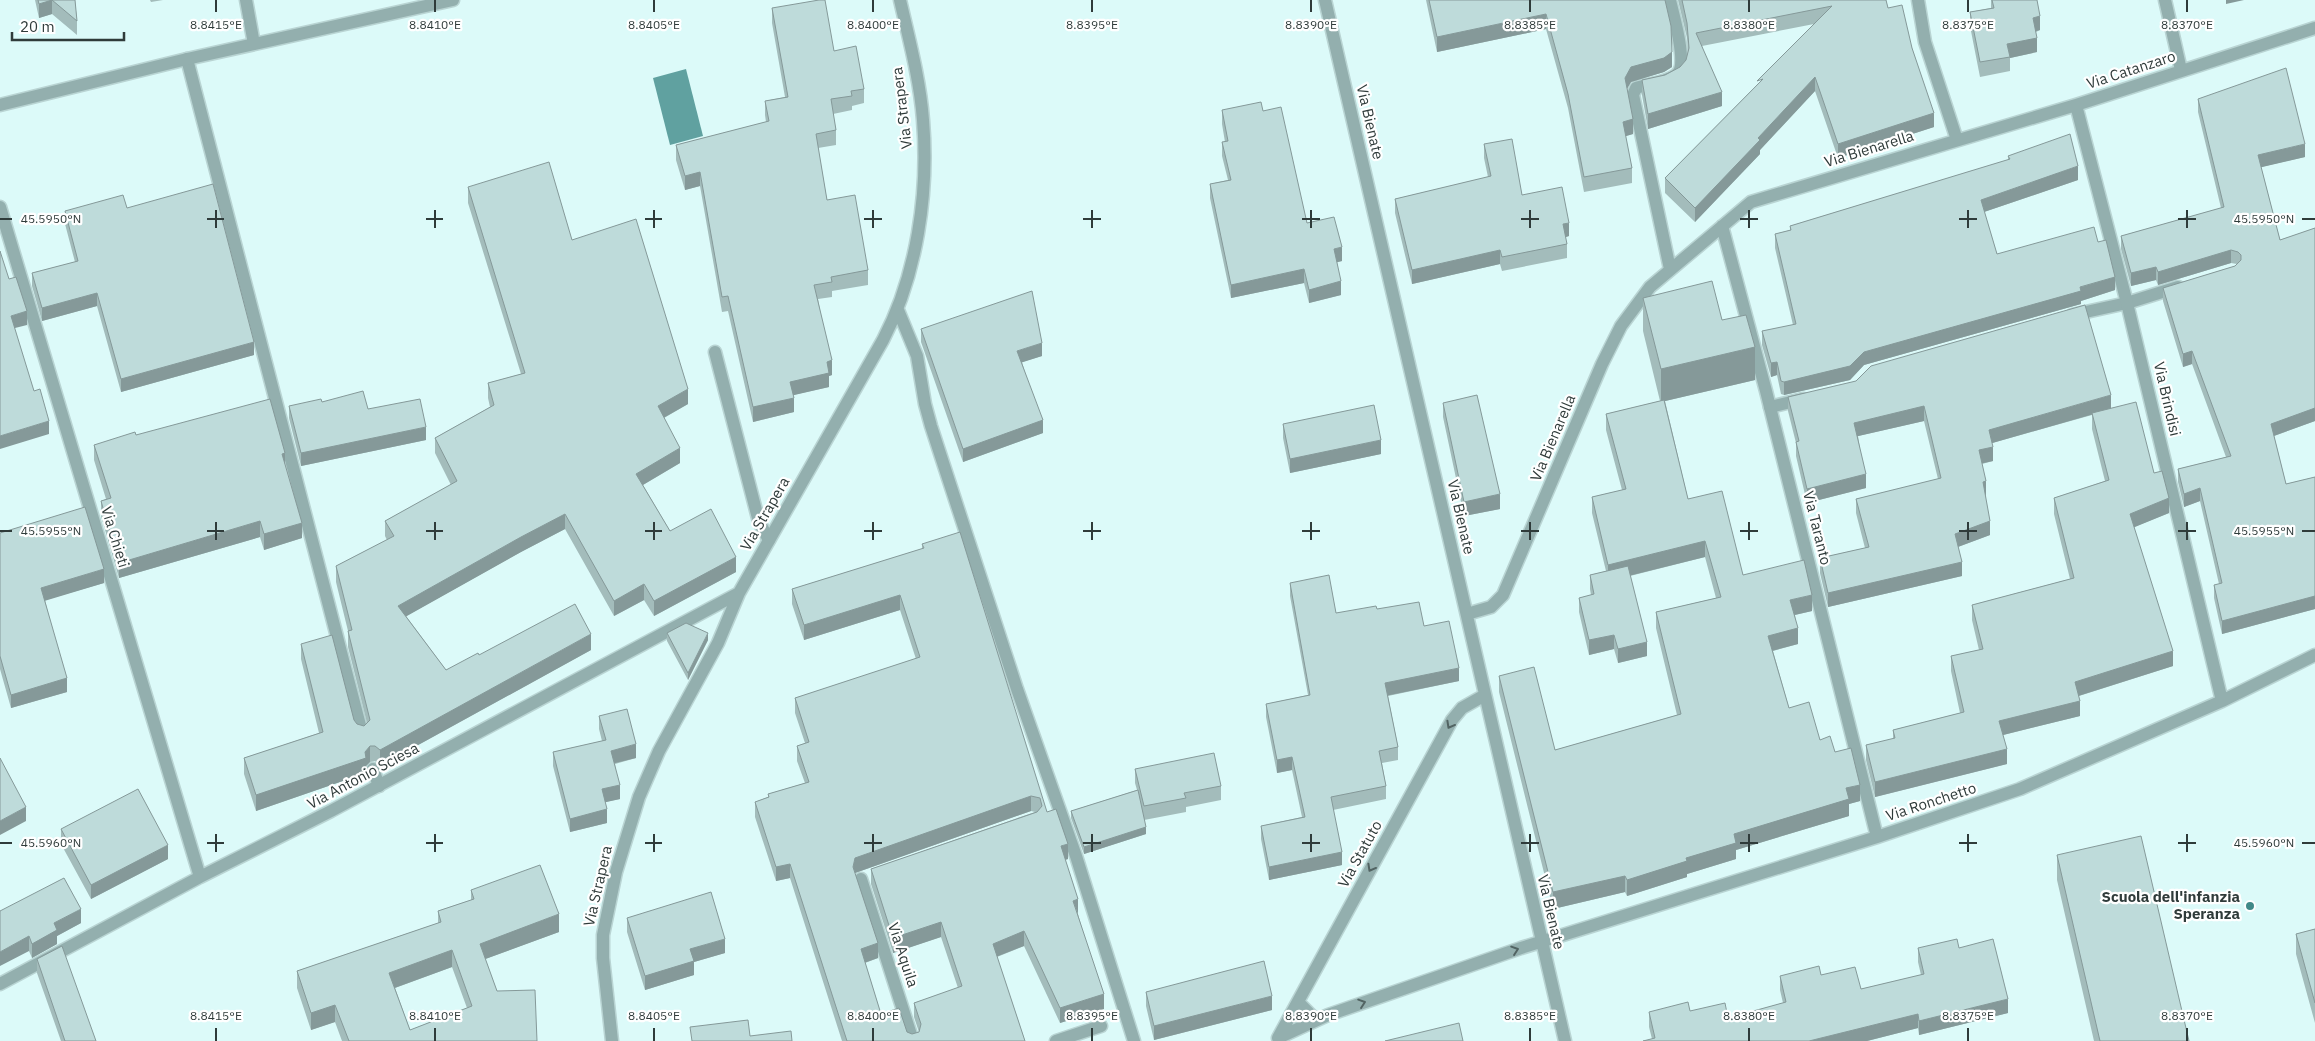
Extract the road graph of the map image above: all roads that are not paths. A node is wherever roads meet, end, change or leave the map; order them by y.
1 (246, 0) edge
2 (453, 0) edge
3 (900, 0) edge
4 (1324, 0) edge
5 (1670, 0) edge
6 (1918, 0) edge
7 (2165, 0) edge
8 (2315, 28) edge
9 (254, 44) junction
10 (187, 59) junction
11 (2181, 70) junction
12 (0, 105) edge
13 (2076, 105) junction
14 (1957, 140) junction
15 (0, 207) edge
16 (1722, 226) junction
17 (1670, 269) junction
18 (2189, 284) edge
19 (2127, 302) junction
20 (898, 310) junction
21 (2062, 318) edge
22 (715, 352) dead end
23 (1817, 396) edge
24 (1770, 407) junction
25 (769, 540) junction
26 (739, 593) junction
27 (1467, 614) junction
28 (2315, 655) edge
29 (1485, 694) junction
30 (2222, 701) junction
31 (362, 733) edge
32 (373, 769) dead end
33 (379, 786) junction
34 (1877, 837) junction
35 (200, 877) junction
36 (865, 878) dead end
37 (1541, 941) junction
38 (0, 984) edge
39 (1298, 1002) junction
40 (1316, 1020) junction
41 (1102, 1026) dead end
42 (1277, 1039) edge
43 (612, 1041) edge
44 (913, 1041) edge
45 (1056, 1041) edge
46 (1134, 1041) edge
47 (1565, 1041) edge

1 - 9 street
2 - 9 street
3 - 20 street, Via Strapera
4 - 27 street, Via Bienate
5 - 17 street
6 - 14 street
7 - 11 street
8 - 11 street, Via Catanzaro
9 - 10 street
10 - 12 street
10 - 31 street
11 - 13 street, Via Catanzaro
13 - 14 street, Via Catanzaro
13 - 19 street, Via Brindisi
14 - 16 street, Via Bienarella
15 - 35 street, Via Chieti
16 - 17 street, Via Bienarella
16 - 24 street, Via Taranto
17 - 27 street, Via Bienarella
18 - 19 street
19 - 21 street
19 - 30 street, Via Brindisi
20 - 25 street, Via Strapera
20 - 46 street
22 - 25 street
23 - 24 street
24 - 34 street, Via Taranto
25 - 26 street, Via Strapera
26 - 33 street, Via Antonio Sciesa
26 - 43 street, Via Strapera
27 - 29 street, Via Bienate
28 - 30 street, Via Ronchetto
29 - 37 street, Via Bienate
29 -> 39 street, Via Statuto
30 - 34 street, Via Ronchetto
32 - 33 street
33 - 35 street, Via Antonio Sciesa
34 - 37 street, Via Ronchetto
35 - 38 street, Via Antonio Sciesa
36 - 44 street, Via Aquila
40 -> 37 street, Via Ronchetto
37 - 47 street, Via Bienate
39 - 40 street
39 - 42 street, Via Statuto
40 - 42 street, Via Ronchetto
41 - 45 street

